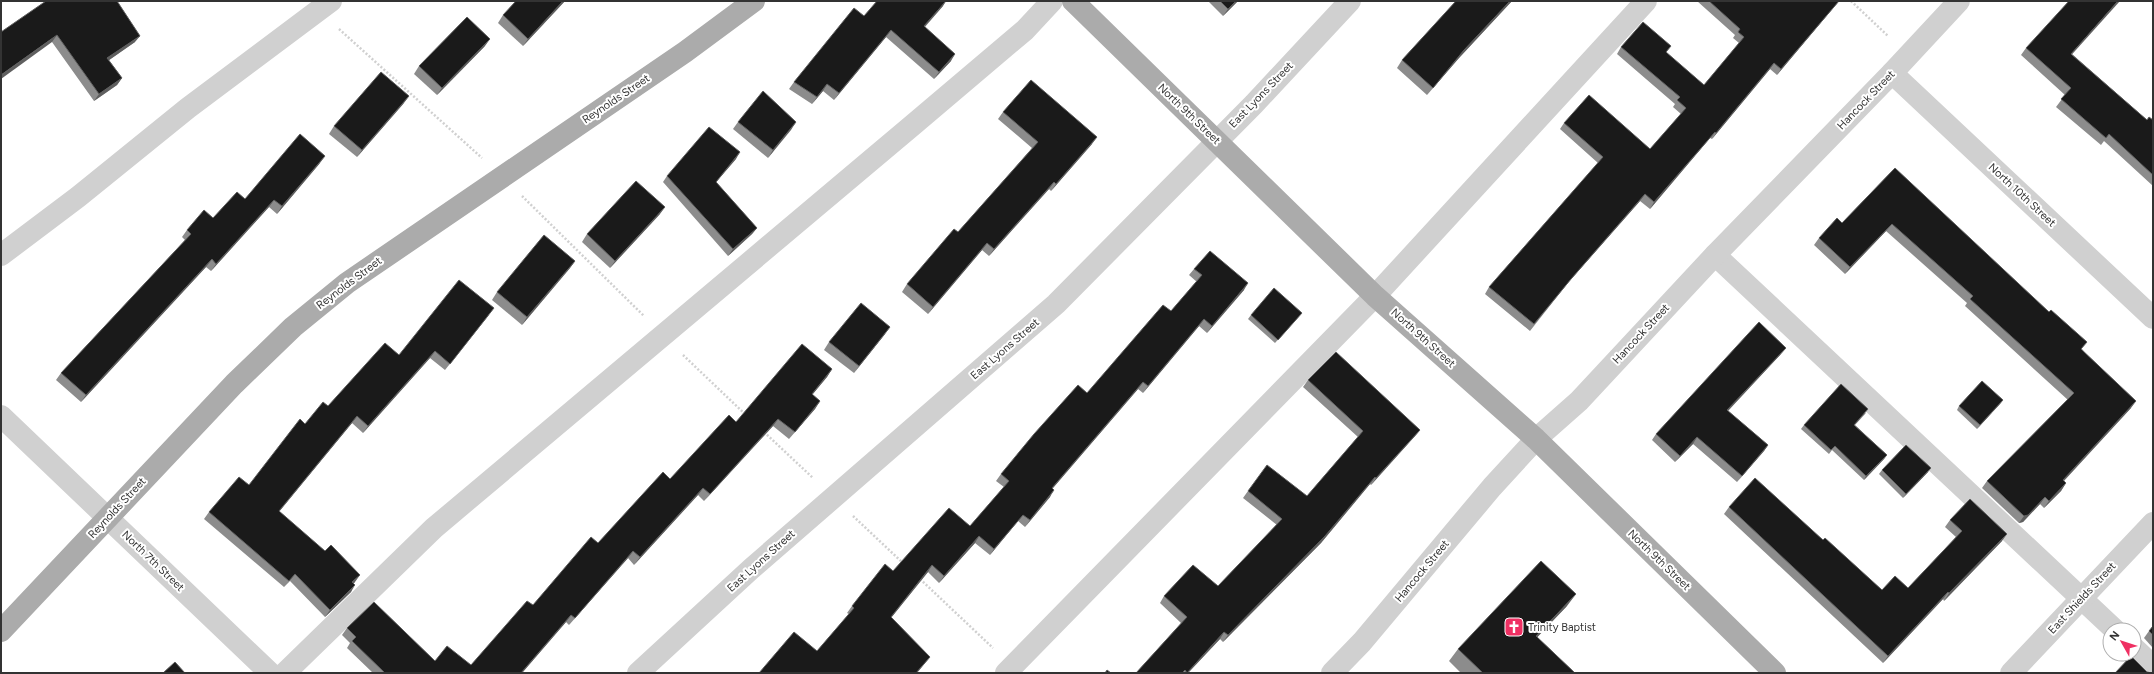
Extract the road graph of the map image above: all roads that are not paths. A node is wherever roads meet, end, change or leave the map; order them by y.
1 (331, 1) edge
2 (754, 1) edge
3 (1052, 1) edge
4 (1073, 1) edge
5 (1350, 1) edge
6 (1646, 1) edge
7 (1959, 1) edge
8 (1892, 73) junction
9 (1216, 141) junction
10 (1, 255) edge
11 (1715, 255) junction
12 (1375, 296) junction
13 (2153, 318) edge
14 (1, 416) edge
15 (1536, 439) junction
16 (108, 518) junction
17 (2153, 523) edge
18 (2081, 599) junction
19 (2106, 622) edge
20 (1, 632) edge
21 (2142, 656) edge
22 (2153, 666) edge
23 (270, 673) edge
24 (285, 673) edge
25 (638, 673) edge
26 (1006, 673) edge
27 (1332, 673) edge
28 (1775, 673) edge
29 (2011, 673) edge

1 - 10 street
2 - 16 main road, Reynolds Street
3 - 24 street
4 - 9 main road, North 9th Street
5 - 9 street, East Lyons Street
6 - 12 street
7 - 8 street, Hancock Street
8 - 11 street, Hancock Street
8 - 13 street, North 10th Street
9 - 12 main road, North 9th Street
9 - 25 street, East Lyons Street
11 - 15 street, Hancock Street
11 - 18 street
12 - 15 main road, North 9th Street
12 - 26 street
14 - 16 street, North 7th Street
15 - 27 street, Hancock Street
15 - 28 main road, North 9th Street
16 - 20 main road, Reynolds Street
16 - 23 street, North 7th Street
17 - 18 street, East Shields Street
18 - 19 street
18 - 29 street, East Shields Street
21 - 22 street

